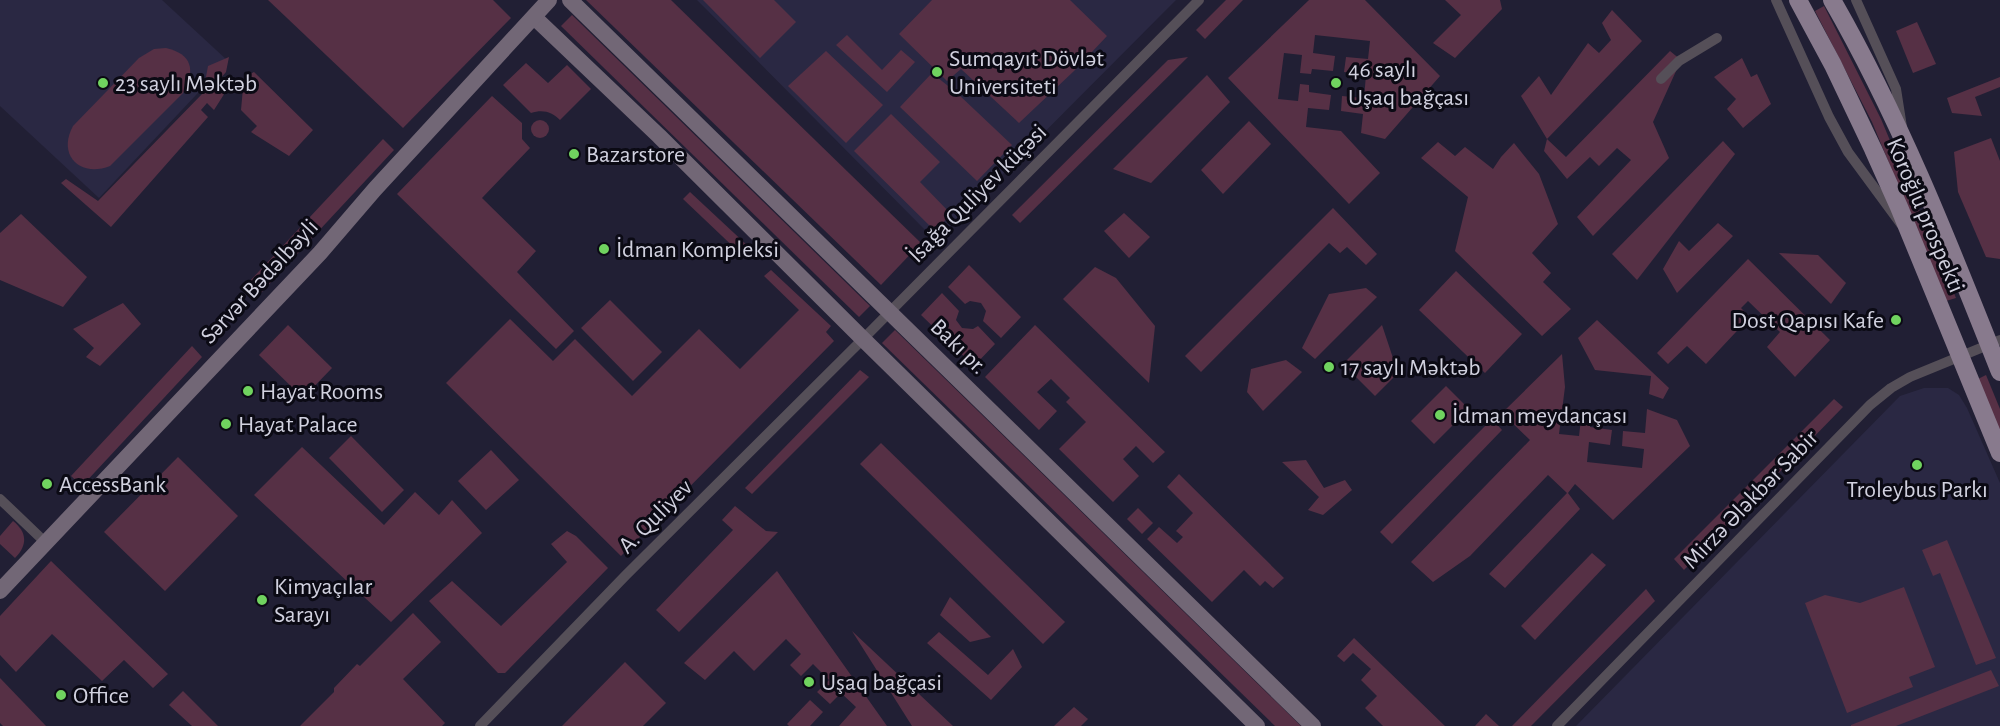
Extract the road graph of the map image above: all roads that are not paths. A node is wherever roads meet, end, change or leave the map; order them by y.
1 (549, 0) edge
2 (570, 0) edge
3 (1199, 0) edge
4 (1776, 0) edge
5 (1798, 0) edge
6 (1832, 0) edge
7 (1856, 0) edge
8 (534, 17) junction
9 (1717, 38) dead end
10 (1661, 79) dead end
11 (1903, 139) junction
12 (1910, 237) junction
13 (890, 312) junction
14 (863, 339) junction
15 (1994, 342) edge
16 (1959, 357) junction
17 (2000, 372) edge
18 (2000, 453) edge
19 (0, 500) edge
20 (46, 543) junction
21 (0, 591) edge
22 (480, 726) edge
23 (1257, 726) edge
24 (1313, 726) edge
25 (1557, 726) edge

1 - 8 street, Sərvər Bədəlbəyli
2 - 13 street, Bakı pr.
3 - 13 street, İsağa Quliyev küçəsi
4 - 12 street
5 - 12 main road, Koroğlu prospekti
6 - 11 main road, Koroğlu prospekti
7 - 11 street
8 - 14 street
8 - 20 street, Sərvər Bədəlbəyli
9 - 10 street
11 - 15 main road, Koroğlu prospekti
12 - 16 main road, Koroğlu prospekti
13 - 14 street, İsağa Quliyev küçəsi
13 - 24 street, Bakı pr.
14 - 22 street, A. Quliyev
14 - 23 street
15 - 16 street, Mirzə Ələkbər Sabir
15 - 17 main road, Koroğlu prospekti
16 - 18 main road, Koroğlu prospekti
16 - 25 street, Mirzə Ələkbər Sabir
19 - 20 street
20 - 21 street, Sərvər Bədəlbəyli

